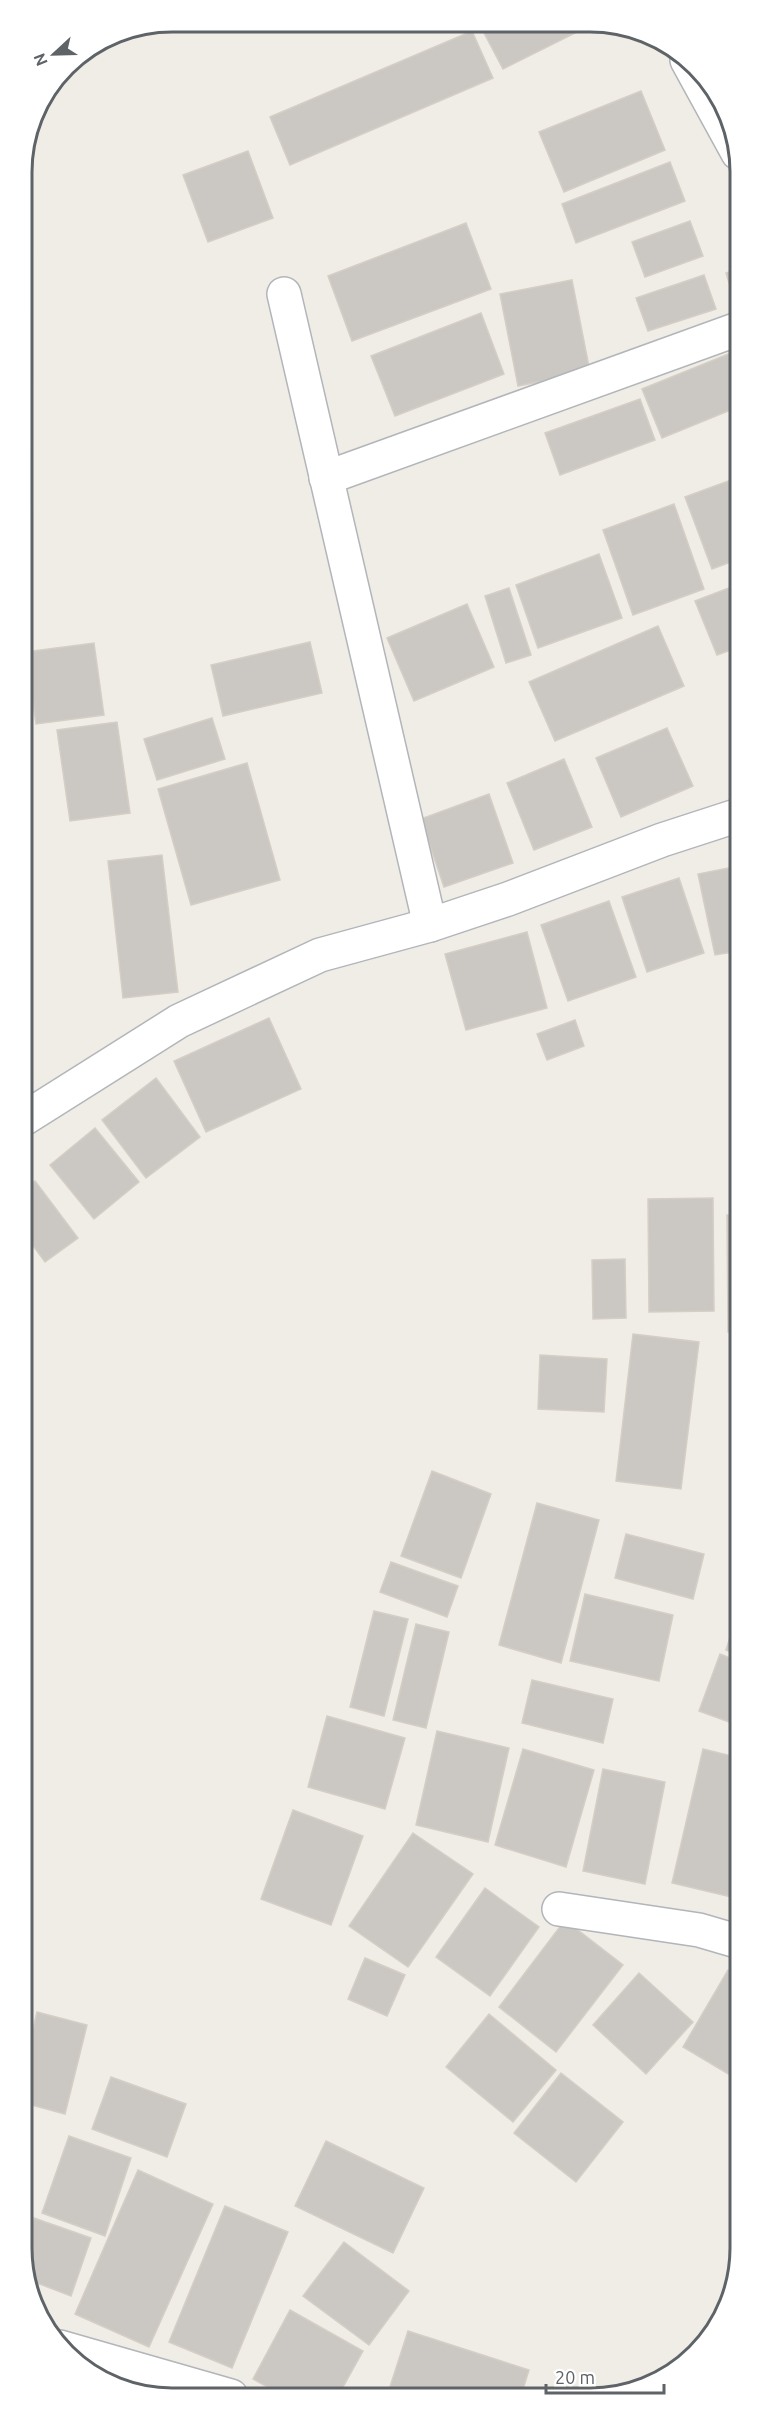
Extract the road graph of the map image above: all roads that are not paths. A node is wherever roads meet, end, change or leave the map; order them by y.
1 (700, 84) edge
2 (722, 125) edge
3 (284, 294) dead end
4 (730, 332) edge
5 (326, 478) junction
6 (730, 817) edge
7 (430, 926) junction
8 (32, 1114) edge
9 (559, 1909) dead end
10 (730, 1939) edge
11 (76, 2352) edge
12 (203, 2388) edge

1 - 2 street
3 - 5 street
4 - 5 street
5 - 7 street
6 - 7 street
7 - 8 street
9 - 10 street
11 - 12 street

